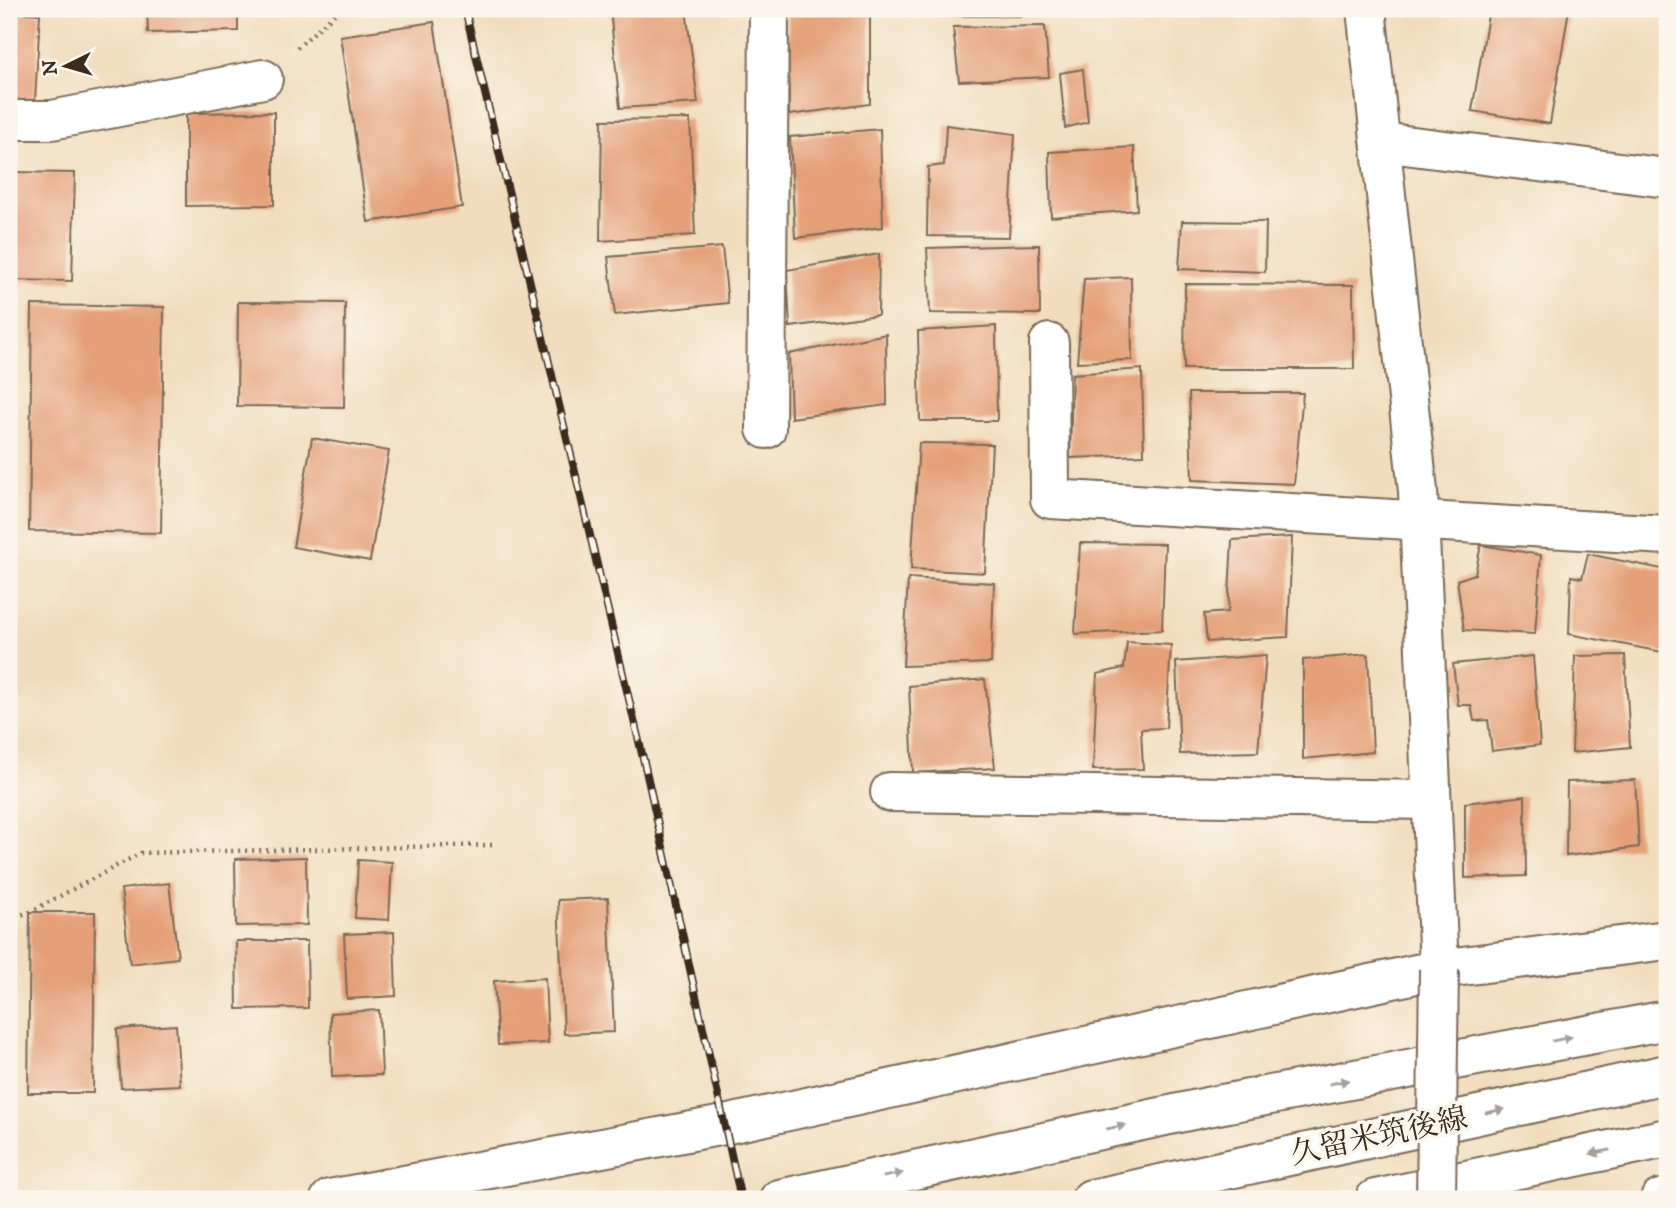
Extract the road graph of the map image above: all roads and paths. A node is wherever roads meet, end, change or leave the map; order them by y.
1 (340, 9) edge
2 (769, 9) edge
3 (1366, 9) edge
4 (263, 79) joint
5 (9, 120) edge
6 (1381, 142) junction
7 (1667, 178) edge
8 (1049, 343) dead end
9 (766, 429) dead end
10 (1419, 520) junction
11 (1667, 535) edge
12 (890, 792) dead end
13 (1431, 800) junction
14 (495, 845) dead end
15 (9, 919) edge
16 (1667, 940) edge
17 (1439, 969) junction
18 (1667, 1020) edge
19 (1667, 1074) edge
20 (1667, 1139) edge
21 (1667, 1198) edge
22 (330, 1199) edge
23 (779, 1199) edge
24 (1091, 1199) edge
25 (1376, 1199) edge
26 (1436, 1199) edge
27 (1660, 1199) edge

1 - 4 path
2 - 9 street
3 - 6 street
4 - 5 street
6 - 7 street
6 - 10 street
8 - 10 street
10 - 11 street
10 - 13 street
12 - 13 street
13 - 17 street
14 - 15 path
16 - 17 street
17 - 22 street
17 - 26 street, bridge
23 -> 18 street
24 -> 19 street, 久留米筑後線
20 -> 25 street, 久留米筑後線
21 - 27 street

